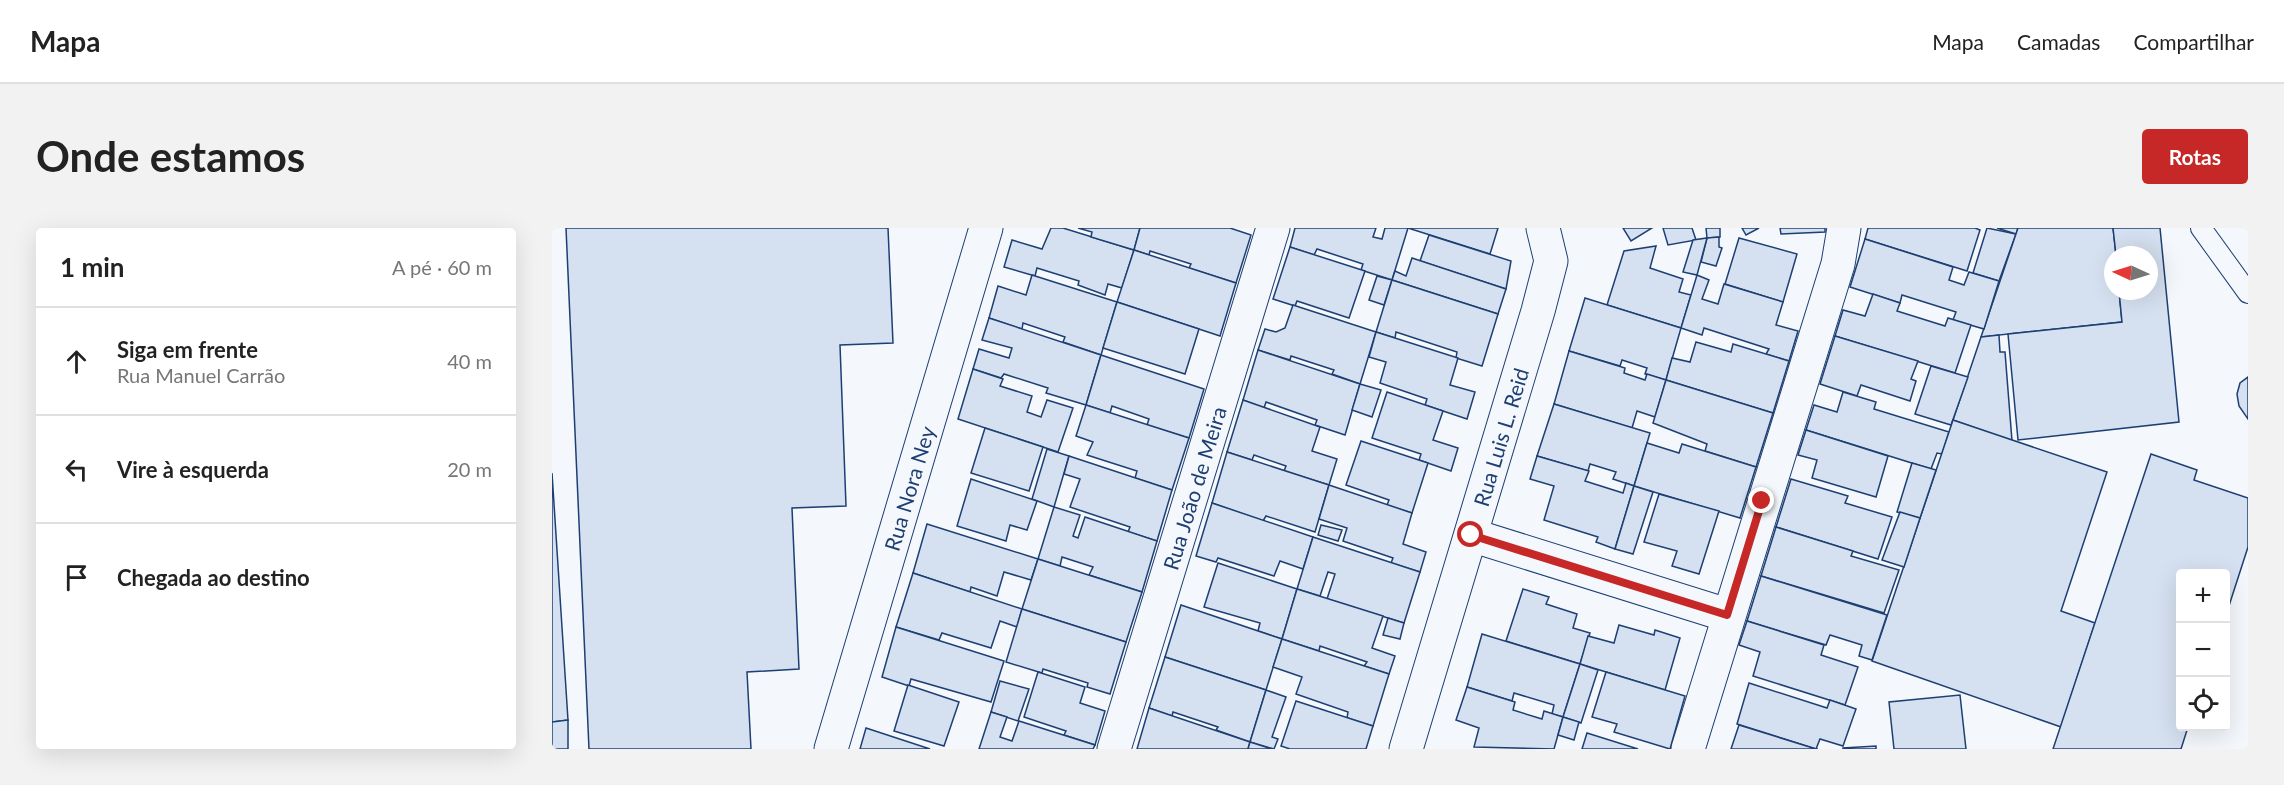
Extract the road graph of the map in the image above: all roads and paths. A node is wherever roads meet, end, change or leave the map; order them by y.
1 (986, 228) edge
2 (1273, 228) edge
3 (1544, 228) edge
4 (1844, 228) edge
5 (2201, 228) edge
6 (2248, 293) edge
7 (1471, 535) junction
8 (1727, 615) junction
9 (831, 749) edge
10 (1114, 749) edge
11 (1406, 749) edge
12 (1688, 749) edge

1 - 9 street, Rua Nora Ney
2 - 10 street, Rua João de Meira
3 - 7 street, Rua Luis L. Reid
4 - 8 street
5 - 6 lane
7 - 8 street
7 - 11 street, Rua Luis L. Reid
8 - 12 street

